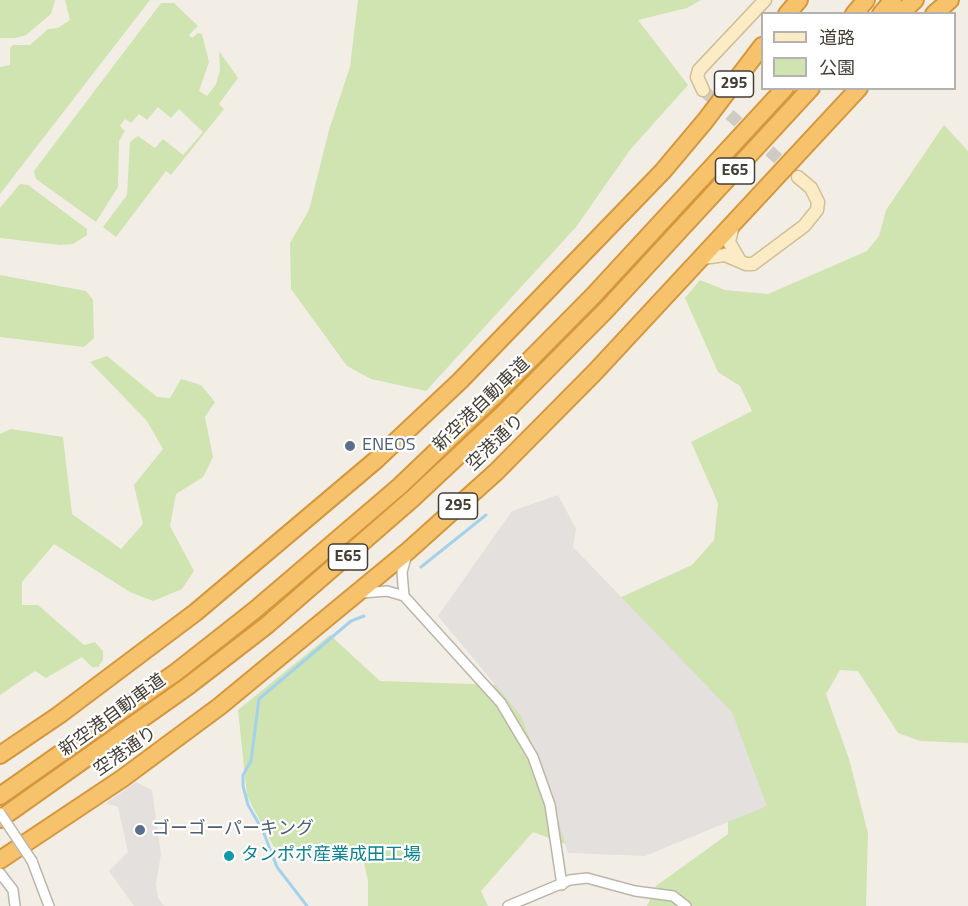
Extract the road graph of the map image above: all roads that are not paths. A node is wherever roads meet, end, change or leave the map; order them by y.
1 (765, 0) edge
2 (799, 0) edge
3 (866, 0) edge
4 (893, 0) edge
5 (915, 0) edge
6 (950, 0) edge
7 (789, 12) edge
8 (856, 12) edge
9 (883, 12) edge
10 (902, 12) edge
11 (936, 12) edge
12 (761, 47) edge
13 (703, 90) dead end
14 (783, 90) edge
15 (809, 90) edge
16 (822, 90) edge
17 (857, 90) edge
18 (798, 177) tunnel mouth
19 (733, 225) junction
20 (659, 253) junction
21 (702, 258) junction
22 (741, 262) junction
23 (408, 551) junction
24 (358, 594) junction
25 (404, 596) junction
26 (0, 754) edge
27 (0, 796) edge
28 (0, 813) edge
29 (0, 819) edge
30 (0, 860) edge
31 (0, 873) edge
32 (562, 885) junction
33 (15, 906) edge
34 (49, 906) edge
35 (507, 906) edge
36 (686, 906) edge

1 - 13 street
2 - 7 highway
3 - 8 highway
4 - 9 highway
5 - 10 highway
6 - 11 highway
12 - 26 highway, 295
14 - 27 highway, 新空港自動車道 / E65
15 - 20 highway, 新空港自動車道 / E65
16 - 20 highway
17 - 19 highway, 空港通り / 295
18 - 22 street
19 - 21 highway, 空港通り / 295
19 - 22 street
20 - 29 highway, 新空港自動車道 / E65
21 - 22 street
21 - 23 highway, 空港通り / 295
23 - 24 highway, 空港通り / 295
23 - 25 street
24 - 25 street
24 - 30 highway, 空港通り / 295
25 - 32 street
28 - 34 street, bridge
31 - 33 street
32 - 35 street
32 - 36 street

